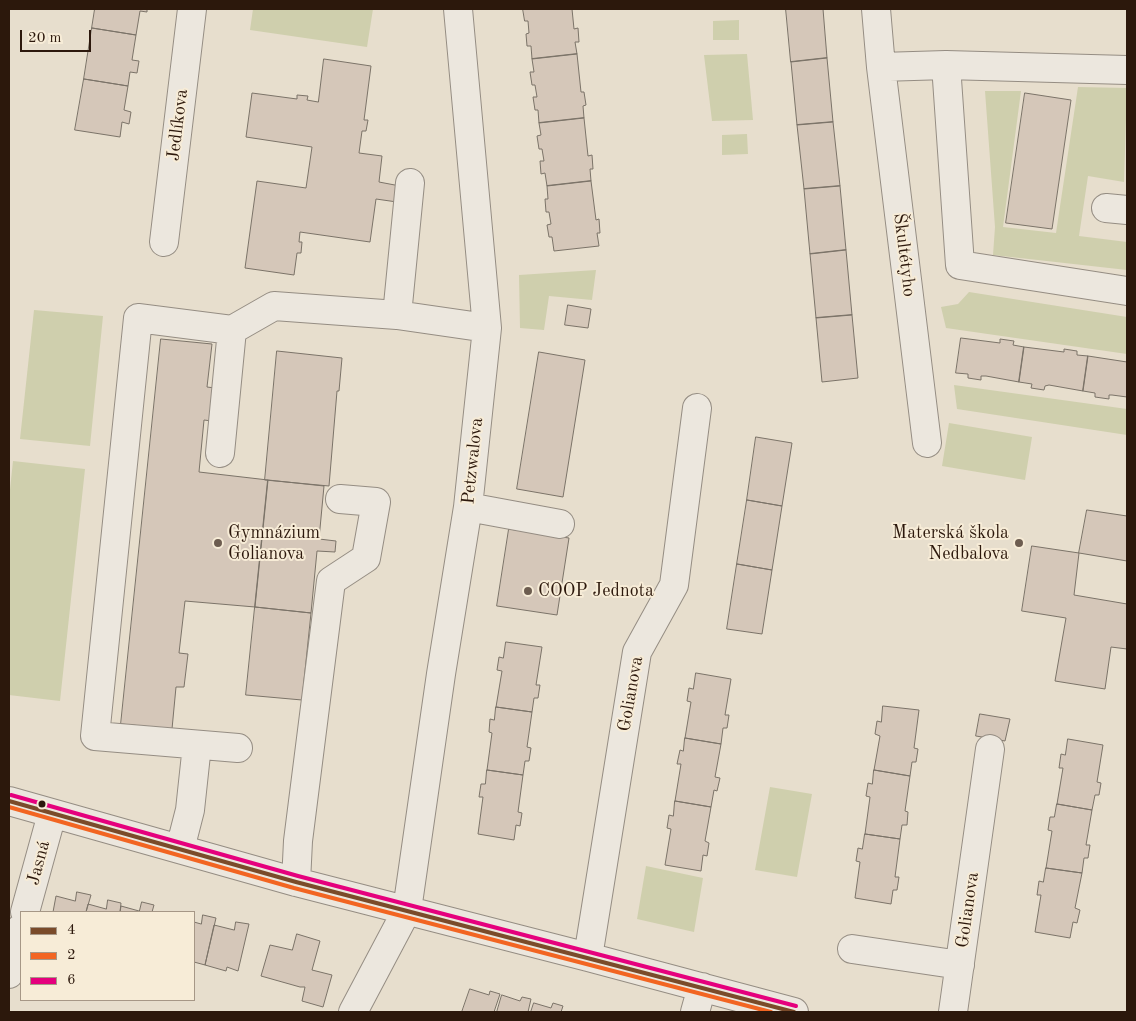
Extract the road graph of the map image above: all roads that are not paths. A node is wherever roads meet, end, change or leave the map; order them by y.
1 (192, 9) edge
2 (458, 9) edge
3 (876, 9) edge
4 (946, 65) junction
5 (881, 67) junction
6 (1127, 70) edge
7 (410, 183) dead end
8 (164, 242) dead end
9 (1127, 291) edge
10 (397, 315) junction
11 (487, 328) junction
12 (232, 330) junction
13 (697, 408) dead end
14 (927, 443) dead end
15 (220, 453) dead end
16 (340, 499) dead end
17 (468, 507) junction
18 (560, 524) dead end
19 (197, 745) junction
20 (238, 748) dead end
21 (990, 749) dead end
22 (9, 801) edge
23 (52, 814) junction
24 (180, 849) junction
25 (296, 882) junction
26 (407, 910) junction
27 (25, 911) edge
28 (20, 932) edge
29 (852, 949) dead end
30 (588, 957) junction
31 (960, 965) junction
32 (9, 974) edge
33 (698, 1000) edge
34 (353, 1012) edge
35 (794, 1012) edge
36 (953, 1012) edge

1 - 8 street, Jedlíkova
2 - 11 street, Petzwalova
3 - 5 street, Škultétyho
4 - 5 street
4 - 6 street
4 - 9 street
5 - 14 street, Škultétyho
7 - 10 street
10 - 11 street
10 - 12 street
11 - 17 street, Petzwalova
12 - 15 street
12 - 19 street
13 - 30 street, Golianova
16 - 25 street
17 - 18 street
17 - 26 street, Petzwalova
19 - 20 street
19 - 24 street
21 - 31 street, Golianova
22 - 23 street
23 - 24 street
23 - 27 street, Jasná
24 - 25 street
25 - 26 street
26 - 30 street
26 - 34 street, Petzwalova
28 - 32 street
29 - 31 street
30 - 33 street
31 - 36 street, Golianova
33 - 35 street

